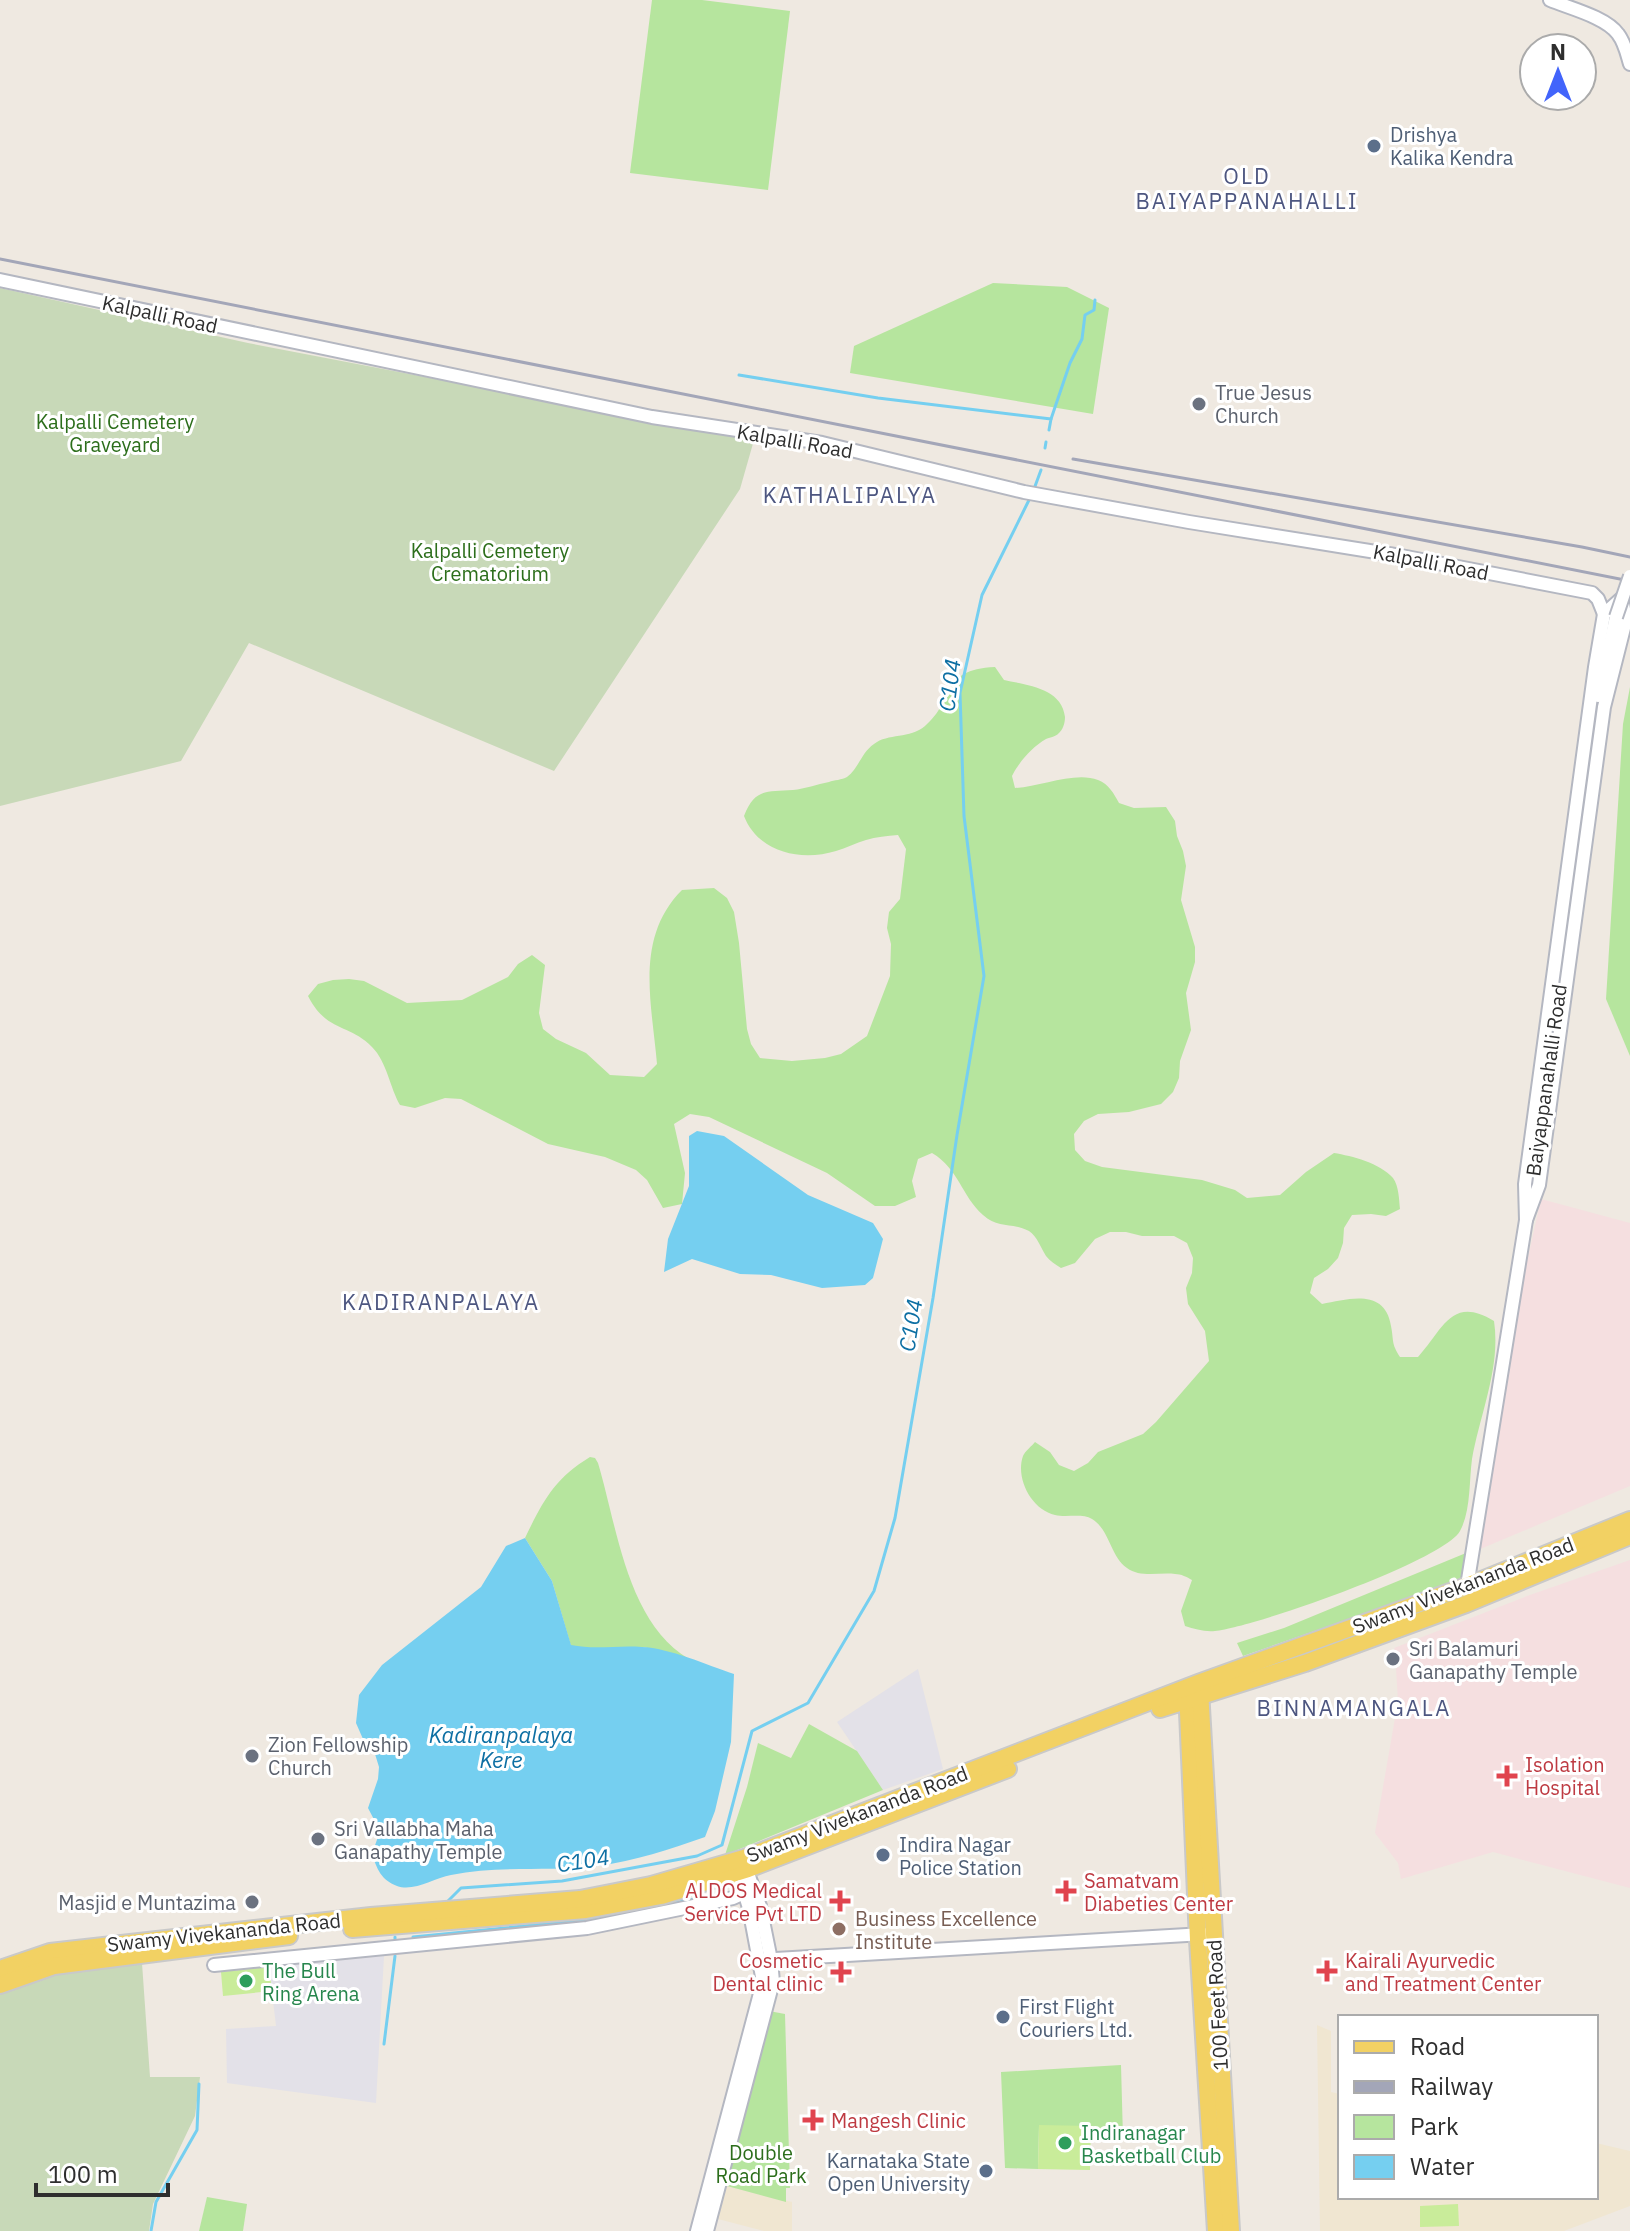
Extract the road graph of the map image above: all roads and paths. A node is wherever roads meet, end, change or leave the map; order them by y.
1 (1550, 0) edge
2 (1630, 64) edge
3 (0, 280) edge
4 (1630, 576) edge
5 (1604, 614) junction
6 (1526, 1220) junction
7 (1630, 1520) edge
8 (1630, 1536) edge
9 (1467, 1586) junction
10 (1194, 1692) junction
11 (740, 1865) junction
12 (748, 1891) junction
13 (1205, 1934) junction
14 (765, 1960) junction
15 (214, 1965) dead end
16 (0, 1969) edge
17 (0, 1985) edge
18 (697, 2231) edge
19 (707, 2231) edge
20 (1216, 2231) edge
21 (1231, 2231) edge

1 - 2 street
3 - 5 street, Kalpalli Road
4 - 6 street, Baiyappanahalli Road, bridge
5 - 6 street
5 - 6 street
6 - 9 street, Baiyappanahalli Road
7 - 9 main road, Swamy Vivekananda Road
8 - 10 main road, Swamy Vivekananda Road
9 - 10 main road, Swamy Vivekananda Road
10 - 11 main road, Swamy Vivekananda Road
10 - 13 main road, 100 Feet Road
11 - 12 street
11 - 16 main road, Swamy Vivekananda Road
11 - 17 main road, Swamy Vivekananda Road
12 - 14 street
12 - 15 street
13 - 14 street
13 - 20 main road, 100 Feet Road
13 - 21 main road, 100 Feet Road
14 - 18 street
14 - 19 street

